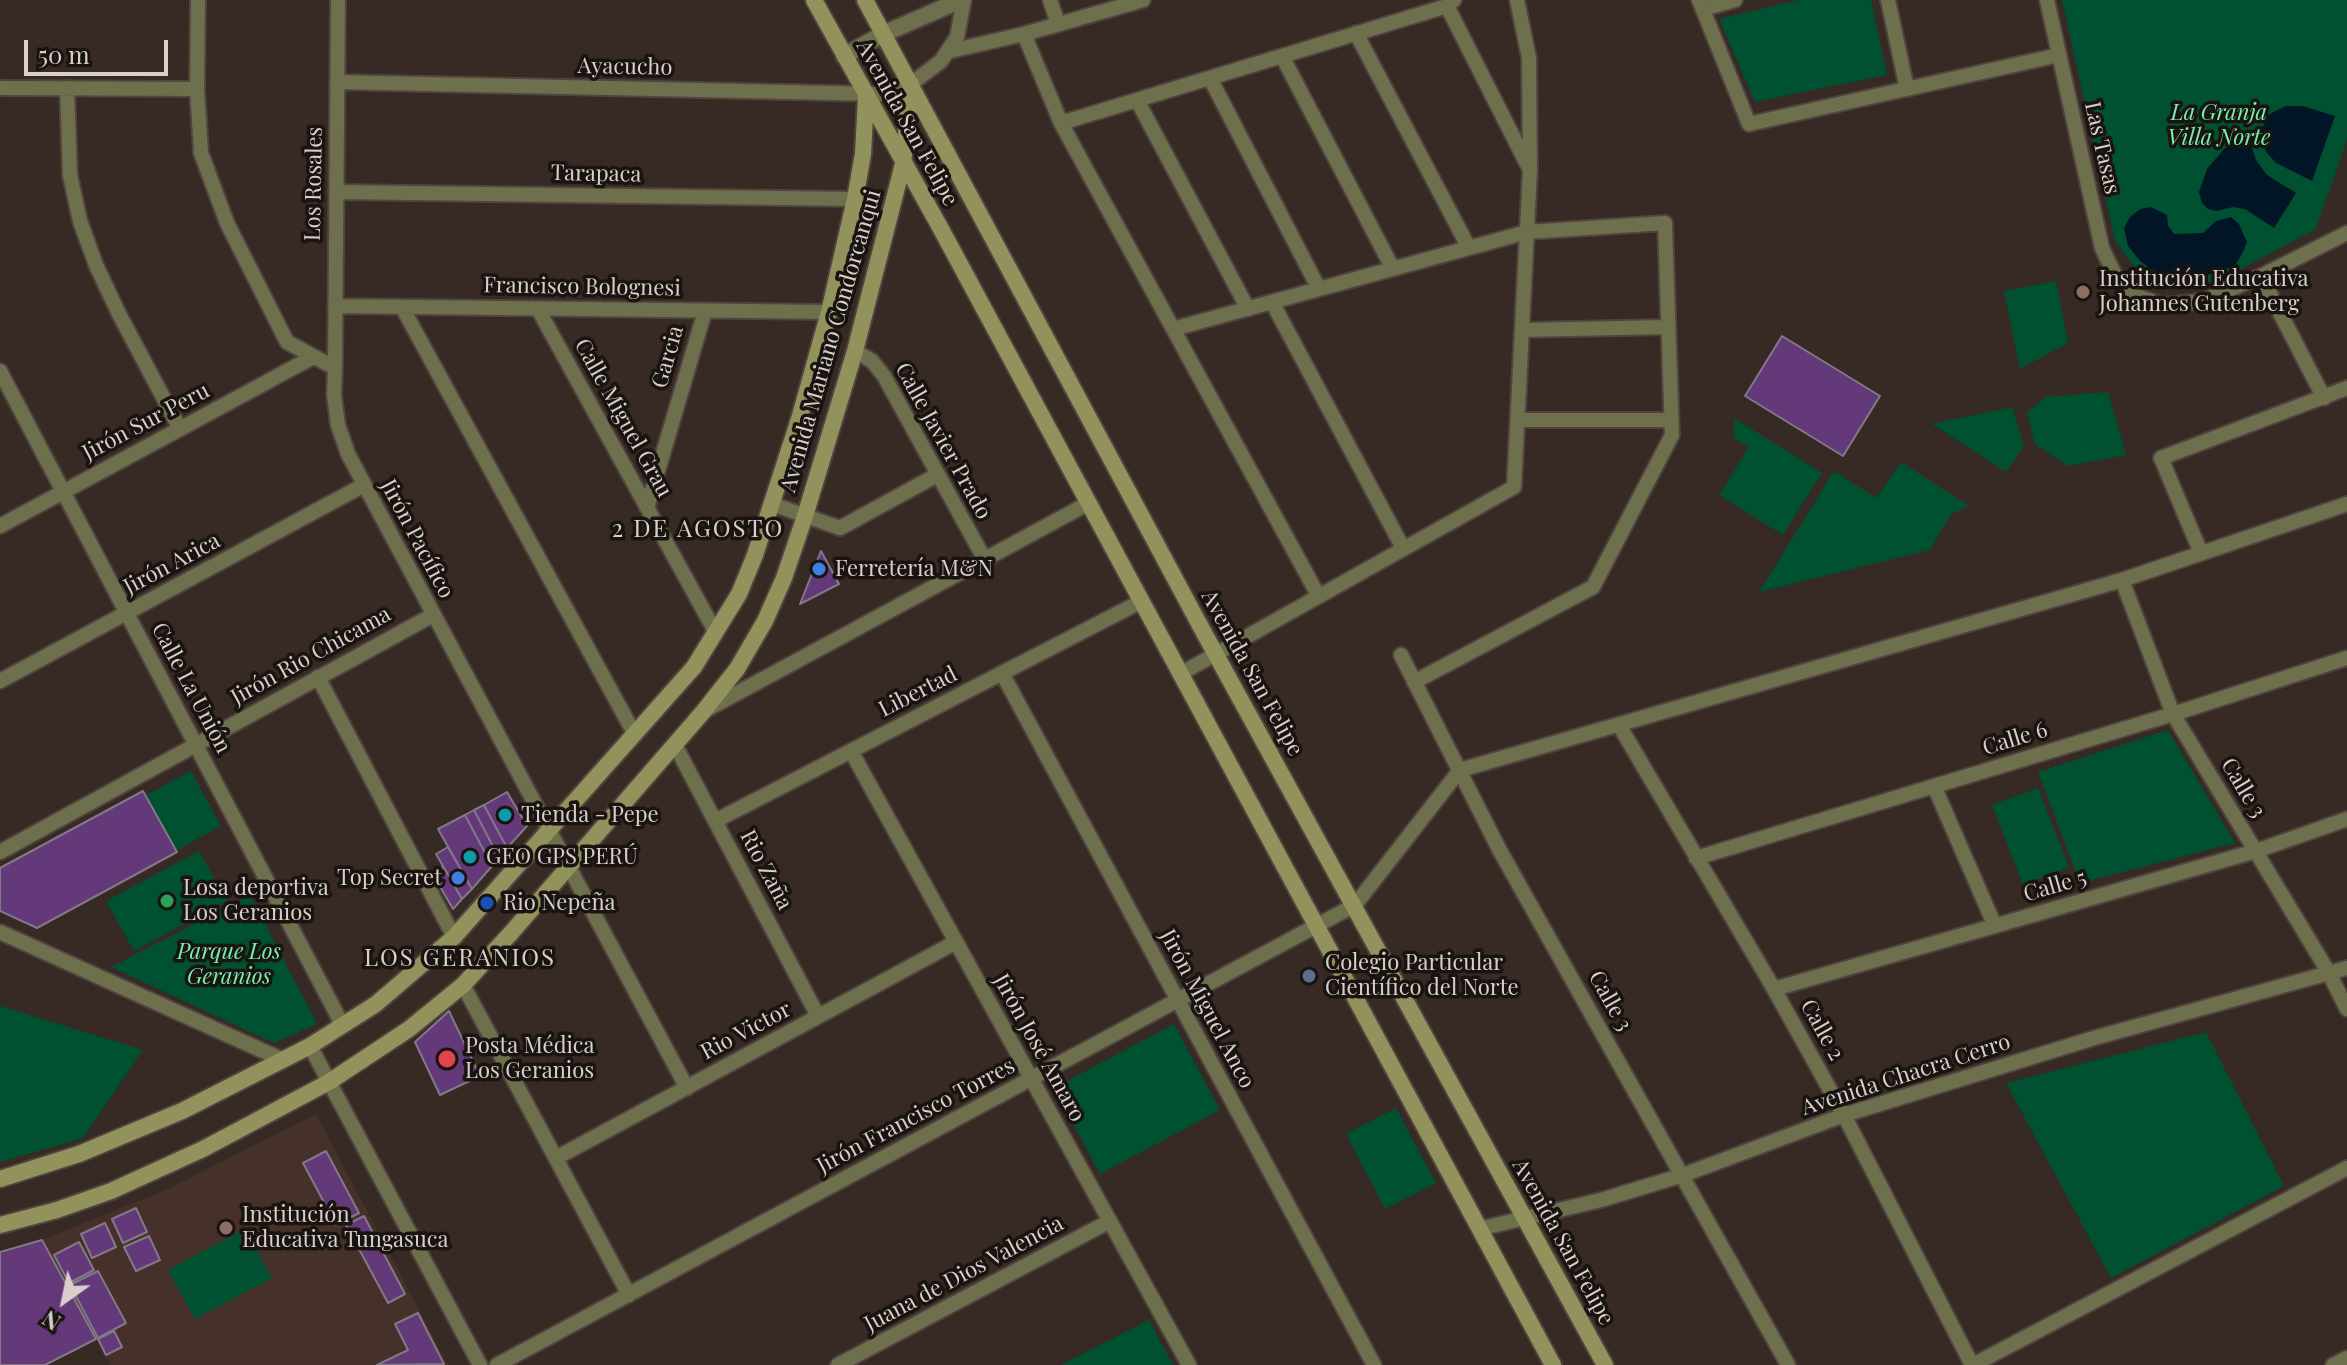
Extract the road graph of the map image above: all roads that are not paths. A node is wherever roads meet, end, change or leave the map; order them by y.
1 (198, 0) edge
2 (338, 0) edge
3 (814, 0) edge
4 (865, 0) edge
5 (963, 0) edge
6 (1050, 0) edge
7 (1517, 0) edge
8 (1735, 0) edge
9 (1888, 0) edge
10 (2047, 0) edge
11 (1136, 1) edge
12 (1451, 3) edge
13 (1701, 4) edge
14 (1058, 24) junction
15 (1356, 33) junction
16 (883, 34) junction
17 (1024, 34) junction
18 (950, 51) junction
19 (2059, 55) junction
20 (844, 56) junction
21 (1282, 56) junction
22 (1210, 78) junction
23 (337, 82) junction
24 (911, 84) junction
25 (0, 88) edge
26 (67, 88) junction
27 (197, 89) junction
28 (1907, 89) junction
29 (866, 95) junction
30 (1137, 100) junction
31 (1061, 123) junction
32 (903, 164) junction
33 (1530, 170) junction
34 (336, 192) junction
35 (855, 199) junction
36 (1527, 232) junction
37 (2347, 233) edge
38 (1469, 248) junction
39 (1393, 269) junction
40 (2261, 276) junction
41 (1319, 289) junction
42 (1272, 302) junction
43 (335, 306) junction
44 (402, 307) junction
45 (538, 309) junction
46 (1248, 309) junction
47 (705, 311) junction
48 (829, 312) junction
49 (1668, 327) junction
50 (1173, 329) junction
51 (1522, 330) junction
52 (855, 351) junction
53 (313, 357) junction
54 (335, 368) junction
55 (0, 371) edge
56 (2347, 388) edge
57 (2324, 398) junction
58 (1518, 420) junction
59 (1671, 420) junction
60 (180, 429) junction
61 (937, 475) junction
62 (364, 485) junction
63 (63, 492) junction
64 (772, 504) junction
65 (1087, 504) junction
66 (2347, 504) edge
67 (647, 508) junction
68 (805, 516) junction
69 (0, 526) edge
70 (1403, 548) junction
71 (2201, 553) junction
72 (985, 560) junction
73 (2122, 580) junction
74 (1318, 595) junction
75 (1140, 602) junction
76 (127, 613) junction
77 (433, 615) junction
78 (716, 633) junction
79 (1216, 654) junction
80 (1401, 655) dead end
81 (2347, 658) edge
82 (1002, 673) junction
83 (1180, 674) junction
84 (318, 677) junction
85 (0, 681) edge
86 (1414, 682) junction
87 (703, 712) junction
88 (2173, 714) junction
89 (1619, 725) junction
90 (635, 735) junction
91 (195, 745) junction
92 (675, 745) junction
93 (851, 751) junction
94 (1460, 770) junction
95 (1934, 786) junction
96 (2347, 819) edge
97 (715, 821) junction
98 (550, 832) junction
99 (2256, 851) junction
100 (0, 852) edge
101 (1696, 858) junction
102 (569, 867) junction
103 (1355, 905) junction
104 (1995, 926) junction
105 (1316, 927) junction
106 (0, 932) edge
107 (454, 937) junction
108 (956, 942) junction
109 (2347, 968) edge
110 (2329, 973) junction
111 (463, 985) junction
112 (1774, 989) junction
113 (1178, 1000) junction
114 (2347, 1009) edge
115 (818, 1016) junction
116 (343, 1026) junction
117 (310, 1046) junction
118 (283, 1060) junction
119 (1032, 1079) junction
120 (329, 1082) junction
121 (687, 1088) junction
122 (1844, 1115) junction
123 (556, 1158) junction
124 (2347, 1168) edge
125 (1683, 1175) junction
126 (0, 1179) edge
127 (1526, 1219) junction
128 (1110, 1221) junction
129 (0, 1225) edge
130 (1479, 1229) junction
131 (629, 1295) junction
132 (2347, 1358) edge
133 (844, 1364) edge
134 (480, 1365) edge
135 (497, 1365) edge
136 (1189, 1365) edge
137 (1374, 1365) edge
138 (1553, 1365) edge
139 (1605, 1365) edge
140 (1788, 1365) edge
141 (1972, 1365) edge
142 (2333, 1365) edge

1 - 27 street
2 - 23 street, Los Rosales
3 - 20 main road, Avenida San Felipe
4 - 16 main road, Avenida San Felipe
5 - 16 street
5 - 18 street
6 - 14 street
7 - 33 street
8 - 13 street
9 - 28 street
10 - 19 street, Las Tasas
11 - 14 street
12 - 15 street
12 - 33 street
13 - 28 street
14 - 17 street
15 - 21 street
15 - 38 street
16 - 20 street
16 - 24 main road, Avenida San Felipe
17 - 18 street
17 - 31 street
18 - 24 street
19 - 28 street
19 - 40 street, Las Tasas
20 - 29 main road, Avenida San Felipe
21 - 22 street
21 - 39 street
22 - 30 street
22 - 41 street
23 - 29 street, Ayacucho
23 - 34 street, Los Rosales
24 - 29 street, Ayacucho
24 - 32 main road, Avenida Mariano Condorcanqui
24 - 79 main road, Avenida San Felipe
25 - 26 street
26 - 27 street
26 - 60 street
27 - 53 street
29 - 32 main road, Avenida San Felipe
29 - 35 main road, Avenida Mariano Condorcanqui
30 - 31 street
30 - 46 street
31 - 50 street
32 - 52 main road, Avenida Mariano Condorcanqui
32 - 65 main road, Avenida San Felipe
33 - 36 street
34 - 35 street, Tarapaca
34 - 43 street, Los Rosales
35 - 48 main road, Avenida Mariano Condorcanqui
36 - 38 street
36 - 49 street
36 - 51 street
37 - 40 street
38 - 39 street
39 - 41 street
40 - 57 street
41 - 42 street
42 - 46 street
42 - 70 street
43 - 44 street, Francisco Bolognesi
43 - 54 street, Los Rosales
44 - 45 street, Francisco Bolognesi
44 - 90 street
45 - 47 street, Francisco Bolognesi
45 - 67 street, Calle Miguel Grau
46 - 50 street
47 - 48 street, Francisco Bolognesi
47 - 67 street, Garcia
48 - 64 main road, Avenida Mariano Condorcanqui
49 - 51 street
49 - 59 street
50 - 74 street
51 - 58 street
52 - 61 street, Calle Javier Prado
52 - 68 main road, Avenida Mariano Condorcanqui
53 - 54 street
53 - 60 street, Jirón Sur Peru
54 - 62 street, Jirón Pacífico
55 - 63 street, Calle La Unión
56 - 57 street
57 - 71 street
58 - 59 street
58 - 70 street
59 - 86 street
60 - 63 street, Jirón Sur Peru
61 - 68 street
61 - 72 street, Calle Javier Prado
62 - 76 street, Jirón Arica
62 - 77 street, Jirón Pacífico
63 - 69 street, Jirón Sur Peru
63 - 76 street, Calle La Unión
64 - 68 street
64 - 78 main road, Avenida Mariano Condorcanqui
65 - 72 street
65 - 75 main road, Avenida San Felipe
66 - 71 street
67 - 78 street, Calle Miguel Grau
68 - 87 main road, Avenida Mariano Condorcanqui
70 - 74 street
71 - 73 street
72 - 87 street
73 - 88 street, Calle 3
73 - 89 street
74 - 79 street
75 - 82 street, Libertad
75 - 83 main road, Avenida San Felipe
76 - 85 street, Jirón Arica
76 - 91 street, Calle La Unión
77 - 84 street, Jirón Rio Chicama
77 - 98 street, Jirón Pacífico
78 - 90 main road, Avenida Mariano Condorcanqui
79 - 83 street
79 - 103 main road, Avenida San Felipe
80 - 86 street, Calle 3
81 - 88 street, Calle 6
82 - 93 street, Libertad
82 - 113 street, Jirón Miguel Anco
83 - 105 main road, Avenida San Felipe
84 - 91 street, Jirón Rio Chicama
84 - 107 street
86 - 94 street, Calle 3
87 - 92 main road, Avenida Mariano Condorcanqui
88 - 95 street, Calle 6
88 - 99 street, Calle 3
89 - 94 street
89 - 101 street, Calle 2
90 - 98 main road, Avenida Mariano Condorcanqui
91 - 100 street, Jirón Rio Chicama
91 - 116 street, Calle La Unión
92 - 97 street, Rio Zaña
92 - 102 main road, Avenida Mariano Condorcanqui
93 - 97 street, Libertad
93 - 108 street, Jirón José Amaro
94 - 103 street
94 - 125 street, Calle 3
95 - 101 street, Calle 6
95 - 104 street
96 - 99 street, Calle 5
97 - 115 street, Rio Zaña
98 - 102 street, Jirón Pacífico
98 - 107 main road, Avenida Mariano Condorcanqui
99 - 104 street, Calle 5
99 - 110 street, Calle 3
101 - 112 street, Calle 2
102 - 111 main road, Avenida Mariano Condorcanqui
102 - 121 street, Jirón Pacífico
103 - 105 street, Jirón Francisco Torres
103 - 127 main road, Avenida San Felipe
104 - 112 street, Calle 5
105 - 113 street, Jirón Francisco Torres
105 - 130 main road, Avenida San Felipe
106 - 118 street
107 - 116 main road, Avenida Mariano Condorcanqui
108 - 115 street, Rio Victor
108 - 119 street, Jirón José Amaro
109 - 110 street, Avenida Chacra Cerro
110 - 114 street, Calle 3
110 - 122 street, Avenida Chacra Cerro
111 - 120 main road, Avenida Mariano Condorcanqui
111 - 123 street
112 - 122 street, Calle 2
113 - 119 street, Jirón Francisco Torres
113 - 137 street, Jirón Miguel Anco
115 - 121 street, Rio Victor
116 - 117 main road, Avenida Mariano Condorcanqui
117 - 118 main road, Avenida Mariano Condorcanqui
117 - 120 street
118 - 126 main road, Avenida Mariano Condorcanqui
119 - 128 street, Jirón José Amaro
119 - 131 street, Jirón Francisco Torres
120 - 129 main road, Avenida Mariano Condorcanqui
120 - 134 street
121 - 123 street, Rio Victor
122 - 125 street, Avenida Chacra Cerro
122 - 141 street, Calle 2
123 - 131 street
124 - 141 street
125 - 127 street, Avenida Chacra Cerro
125 - 140 street, Calle 3
127 - 130 street, Avenida Chacra Cerro
127 - 139 main road, Avenida San Felipe
128 - 133 street, Juana de Dios Valencia
128 - 136 street, Jirón José Amaro
130 - 138 main road, Avenida San Felipe
131 - 135 street, Jirón Francisco Torres
132 - 142 street

